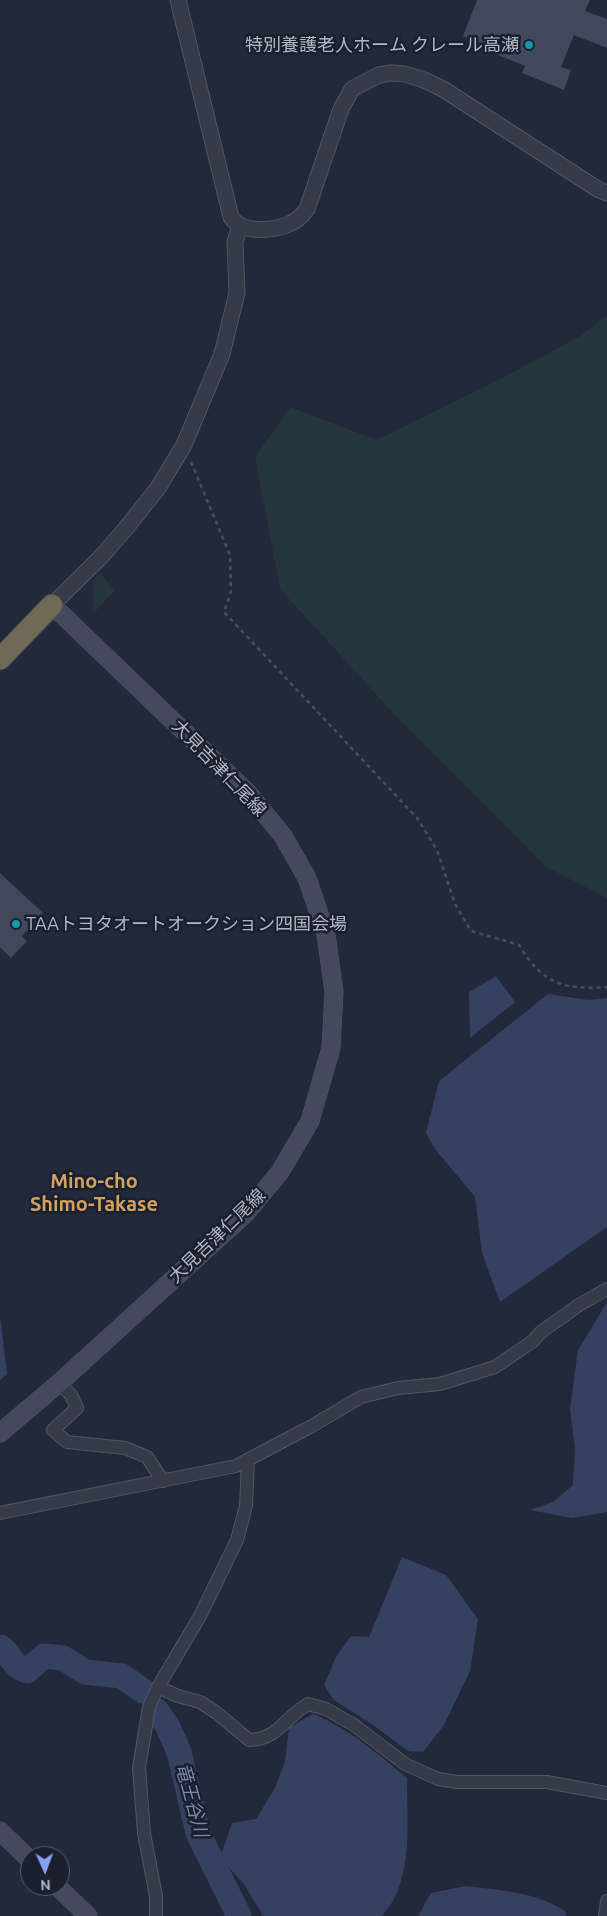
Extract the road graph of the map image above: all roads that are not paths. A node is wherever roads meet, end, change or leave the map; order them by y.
1 (178, 0) edge
2 (607, 193) edge
3 (240, 226) junction
4 (52, 605) junction
5 (0, 644) edge
6 (0, 658) edge
7 (607, 1290) edge
8 (59, 1383) junction
9 (0, 1433) edge
10 (248, 1460) junction
11 (163, 1480) junction
12 (0, 1513) edge
13 (158, 1687) junction
14 (607, 1793) edge
15 (0, 1831) edge
16 (20, 1850) edge
17 (67, 1896) edge
18 (607, 1900) edge
19 (88, 1916) edge
20 (156, 1916) edge
21 (605, 1916) edge

1 - 3 street
2 - 3 street
3 - 4 street
4 - 5 highway
4 - 6 highway
4 - 8 main road, 大見吉津仁尾線
7 - 10 street
8 - 9 main road, 大見吉津仁尾線
8 - 11 street
10 - 11 street
10 - 13 street
11 - 12 street
13 - 14 street
13 - 20 street
15 - 16 main road
17 - 19 main road
18 - 21 street

